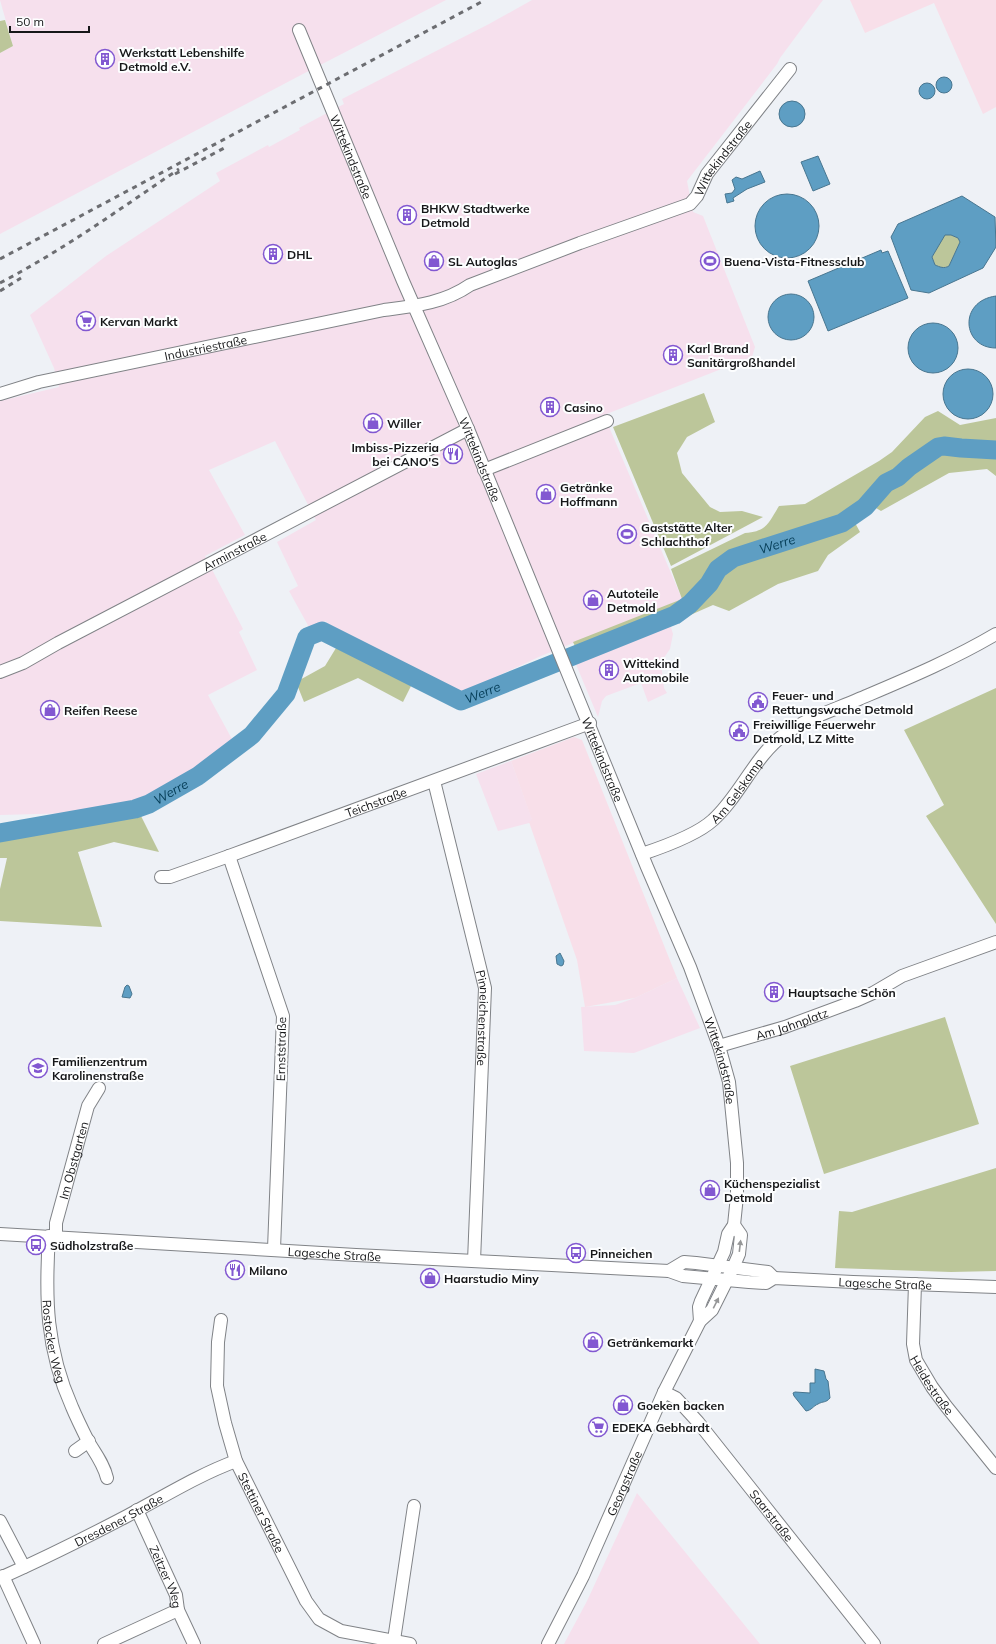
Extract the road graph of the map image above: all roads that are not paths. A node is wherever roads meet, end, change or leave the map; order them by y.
1 (299, 30) dead end
2 (790, 69) dead end
3 (414, 306) junction
4 (0, 394) edge
5 (607, 421) dead end
6 (468, 429) junction
7 (484, 470) junction
8 (996, 634) edge
9 (0, 672) edge
10 (590, 723) junction
11 (434, 781) junction
12 (642, 854) junction
13 (229, 856) junction
14 (161, 877) dead end
15 (996, 942) edge
16 (719, 1046) junction
17 (99, 1088) dead end
18 (734, 1225) junction
19 (0, 1234) edge
20 (52, 1236) junction
21 (274, 1250) junction
22 (474, 1261) junction
23 (718, 1266) junction
24 (733, 1268) junction
25 (669, 1271) junction
26 (774, 1278) junction
27 (712, 1279) junction
28 (727, 1280) junction
29 (915, 1284) junction
30 (996, 1287) edge
31 (221, 1320) dead end
32 (700, 1321) junction
33 (664, 1392) junction
34 (89, 1441) junction
35 (75, 1451) dead end
36 (236, 1461) junction
37 (996, 1468) edge
38 (107, 1478) dead end
39 (414, 1506) dead end
40 (137, 1510) junction
41 (0, 1521) edge
42 (24, 1567) junction
43 (2, 1577) edge
44 (178, 1610) junction
45 (394, 1640) junction
46 (34, 1644) edge
47 (104, 1644) edge
48 (194, 1644) edge
49 (410, 1644) edge
50 (548, 1644) edge
51 (874, 1644) edge

1 - 3 street, Wittekindstraße
2 - 3 street, Wittekindstraße
3 - 4 street, Industriestraße
3 - 6 street, Wittekindstraße
5 - 7 street
6 - 7 street, Wittekindstraße
6 - 9 street, Arminstraße
7 - 10 street, Wittekindstraße
8 - 12 street, Am Gelskamp
10 - 11 street, Teichstraße
10 - 12 street, Wittekindstraße
11 - 13 street, Teichstraße
11 - 22 street, Pinneichenstraße
12 - 16 street, Wittekindstraße
13 - 14 street, Teichstraße
13 - 21 street, Ernststraße
15 - 16 street, Am Jahnplatz
16 - 18 street, Wittekindstraße
17 - 20 street, Im Obstgarten
18 - 23 street, Wittekindstraße
24 -> 18 street, Wittekindstraße
19 - 20 street, Lagesche Straße
20 - 21 street, Lagesche Straße
20 - 34 street, Rostocker Weg
21 - 22 street, Lagesche Straße
22 - 25 street, Lagesche Straße
23 - 24 street, Lagesche Straße
23 - 25 street, Lagesche Straße
23 - 27 street, Wittekindstraße
24 - 26 street, Lagesche Straße
24 - 28 street, Georgstraße
25 - 27 street, Lagesche Straße
26 - 28 street, Lagesche Straße
26 - 29 street, Lagesche Straße
27 - 28 street, Lagesche Straße
27 - 32 street, Georgstraße
32 -> 28 street, Georgstraße
29 - 30 street, Lagesche Straße
29 - 37 street, Heidestraße
31 - 36 street, Stettiner Straße
32 - 33 street, Georgstraße
33 - 50 street, Georgstraße
33 - 51 street, Saarstraße
34 - 35 street
34 - 38 street, Rostocker Weg
36 - 40 street, Dresdener Straße
36 - 45 street, Stettiner Straße
39 - 45 street
40 - 42 street, Dresdener Straße
40 - 44 street, Zeitzer Weg
41 - 42 street
42 - 43 street, Dresdener Straße
43 - 46 street
44 - 47 street
44 - 48 street, Zeitzer Weg
45 - 49 street, Stettiner Straße

